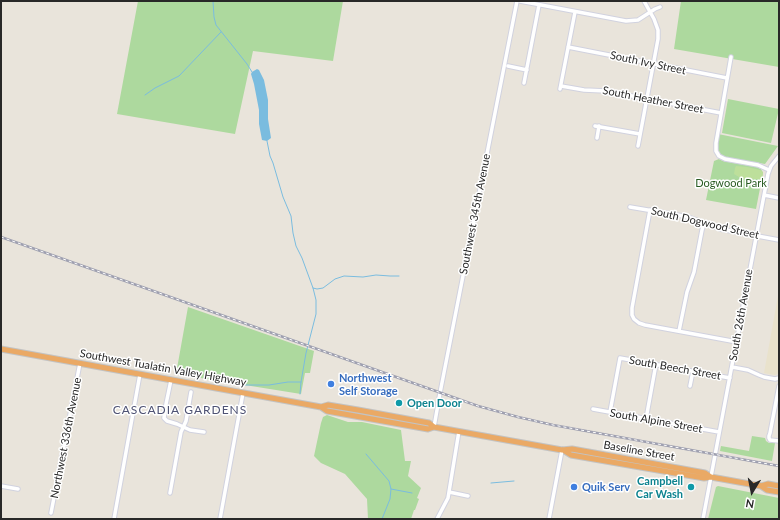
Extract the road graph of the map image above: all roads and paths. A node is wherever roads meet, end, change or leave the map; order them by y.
1 (517, 1) edge
2 (520, 1) edge
3 (644, 1) edge
4 (539, 5) junction
5 (660, 7) dead end
6 (575, 12) junction
7 (651, 12) junction
8 (568, 47) junction
9 (731, 57) dead end
10 (654, 63) junction
11 (508, 66) dead end
12 (527, 70) junction
13 (727, 78) junction
14 (524, 83) dead end
15 (647, 99) junction
16 (721, 113) junction
17 (640, 134) junction
18 (597, 138) dead end
19 (638, 146) dead end
20 (779, 156) edge
21 (769, 170) junction
22 (764, 195) junction
23 (779, 198) edge
24 (630, 207) dead end
25 (650, 210) junction
26 (704, 224) junction
27 (756, 236) junction
28 (779, 240) edge
29 (680, 332) junction
30 (737, 342) junction
31 (1, 349) edge
32 (80, 363) junction
33 (656, 364) junction
34 (732, 367) junction
35 (693, 371) junction
36 (140, 374) junction
37 (730, 378) junction
38 (779, 378) edge
39 (171, 380) junction
40 (690, 386) dead end
41 (779, 386) edge
42 (191, 392) dead end
43 (243, 393) junction
44 (321, 407) joint
45 (592, 409) dead end
46 (610, 412) junction
47 (646, 419) junction
48 (183, 426) junction
49 (434, 427) junction
50 (459, 431) junction
51 (204, 432) dead end
52 (719, 432) junction
53 (779, 440) edge
54 (562, 450) junction
55 (711, 477) junction
56 (1, 486) edge
57 (761, 486) junction
58 (779, 486) edge
59 (18, 489) dead end
60 (449, 492) junction
61 (779, 492) edge
62 (170, 493) dead end
63 (468, 496) dead end
64 (51, 512) dead end
65 (114, 519) edge
66 (220, 519) edge
67 (437, 519) edge
68 (549, 519) edge
69 (703, 519) edge

1 - 49 street, Southwest 345th Avenue
2 - 4 street
3 - 7 street
4 - 6 street
4 - 12 street
5 - 7 street
6 - 7 street
6 - 8 street
7 - 10 street
8 - 10 street, South Ivy Street
8 - 15 street, South Heather Street
9 - 13 street
10 - 13 street, South Ivy Street
10 - 15 street
11 - 12 street
12 - 14 street
13 - 16 street
15 - 16 street, South Heather Street
15 - 17 street
16 - 21 street
17 - 18 street
17 - 19 street
20 - 21 street, South 26th Avenue
21 - 22 street, South 26th Avenue
22 - 23 street
22 - 27 street, South 26th Avenue
24 - 25 street, South Dogwood Street
25 - 26 street, South Dogwood Street
25 - 29 street
26 - 27 street, South Dogwood Street
26 - 29 street
27 - 28 street, South Dogwood Street
27 - 30 street, South 26th Avenue
29 - 30 street
30 - 34 street, South 26th Avenue
31 - 32 highway, Southwest Tualatin Valley Highway
32 - 36 highway, Southwest Tualatin Valley Highway
32 - 64 street, Northwest 336th Avenue
33 - 35 street, South Beech Street
33 - 46 street, South Beech Street
33 - 47 street
34 - 37 street, South 26th Avenue
34 - 38 street, South Beech Street
35 - 37 street, South Beech Street
35 - 40 street
36 - 39 highway, Southwest Tualatin Valley Highway
36 - 65 street
37 - 52 street, South 26th Avenue
39 - 43 highway, Southwest Tualatin Valley Highway
39 - 48 street
41 - 53 street
42 - 48 street
43 - 44 highway, Southwest Tualatin Valley Highway
43 - 66 street
44 - 49 highway, Baseline Street
45 - 46 street, South Alpine Street
46 - 47 street, South Alpine Street
47 - 52 street, South Alpine Street
48 - 51 street
48 - 62 street
49 - 50 highway, Baseline Street
50 - 54 highway, Baseline Street
50 - 60 street
52 - 55 street, South 26th Avenue
54 - 55 highway, Baseline Street
54 - 68 street
55 - 57 highway, Baseline Street
55 - 69 street, South 26th Avenue
56 - 59 street
57 - 58 highway, Baseline Street
57 - 61 highway, Baseline Street
60 - 63 street
60 - 67 street

